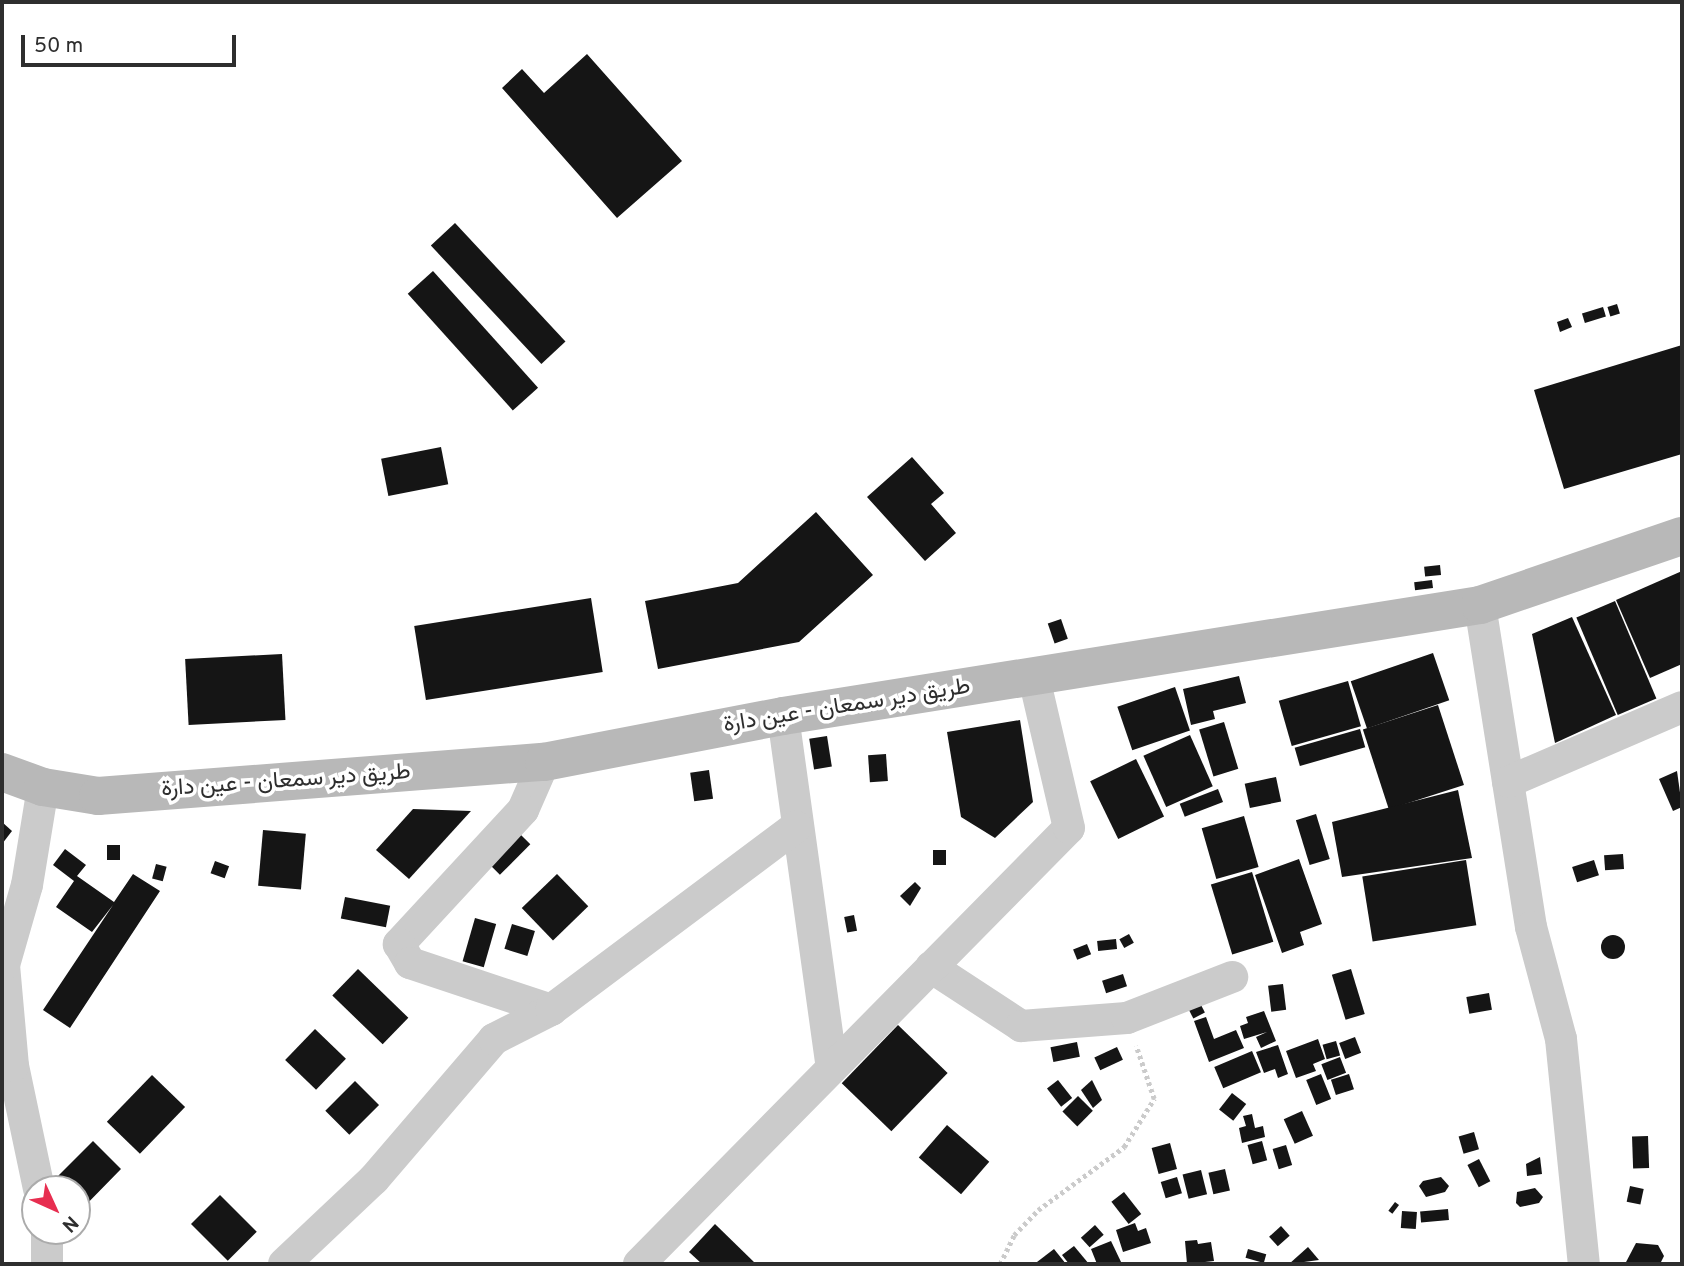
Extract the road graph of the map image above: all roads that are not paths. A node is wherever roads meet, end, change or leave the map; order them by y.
1 (1682, 536) edge
2 (1480, 605) junction
3 (1034, 678) junction
4 (1682, 707) edge
5 (783, 716) junction
6 (544, 762) junction
7 (2, 772) edge
8 (1508, 782) junction
9 (43, 787) junction
10 (796, 827) junction
11 (931, 967) junction
12 (1232, 977) dead end
13 (551, 1010) junction
14 (832, 1068) junction
15 (9, 1088) edge
16 (35, 1175) edge
17 (47, 1245) edge
18 (47, 1264) edge
19 (284, 1264) edge
20 (639, 1264) edge
21 (1585, 1264) edge

1 - 2 main road, طريق دير سمعان - عين دارة
2 - 3 main road, طريق دير سمعان - عين دارة
2 - 8 street
3 - 5 main road, طريق دير سمعان - عين دارة
3 - 11 street
4 - 8 street
5 - 6 main road, طريق دير سمعان - عين دارة
5 - 10 street
6 - 9 main road, طريق دير سمعان - عين دارة
6 - 13 street
7 - 9 main road, طريق دير سمعان - عين دارة
8 - 21 street
9 - 15 street
10 - 13 street
10 - 14 street
11 - 12 street
11 - 14 street
13 - 19 street
14 - 20 street
15 - 16 street
17 - 18 street

